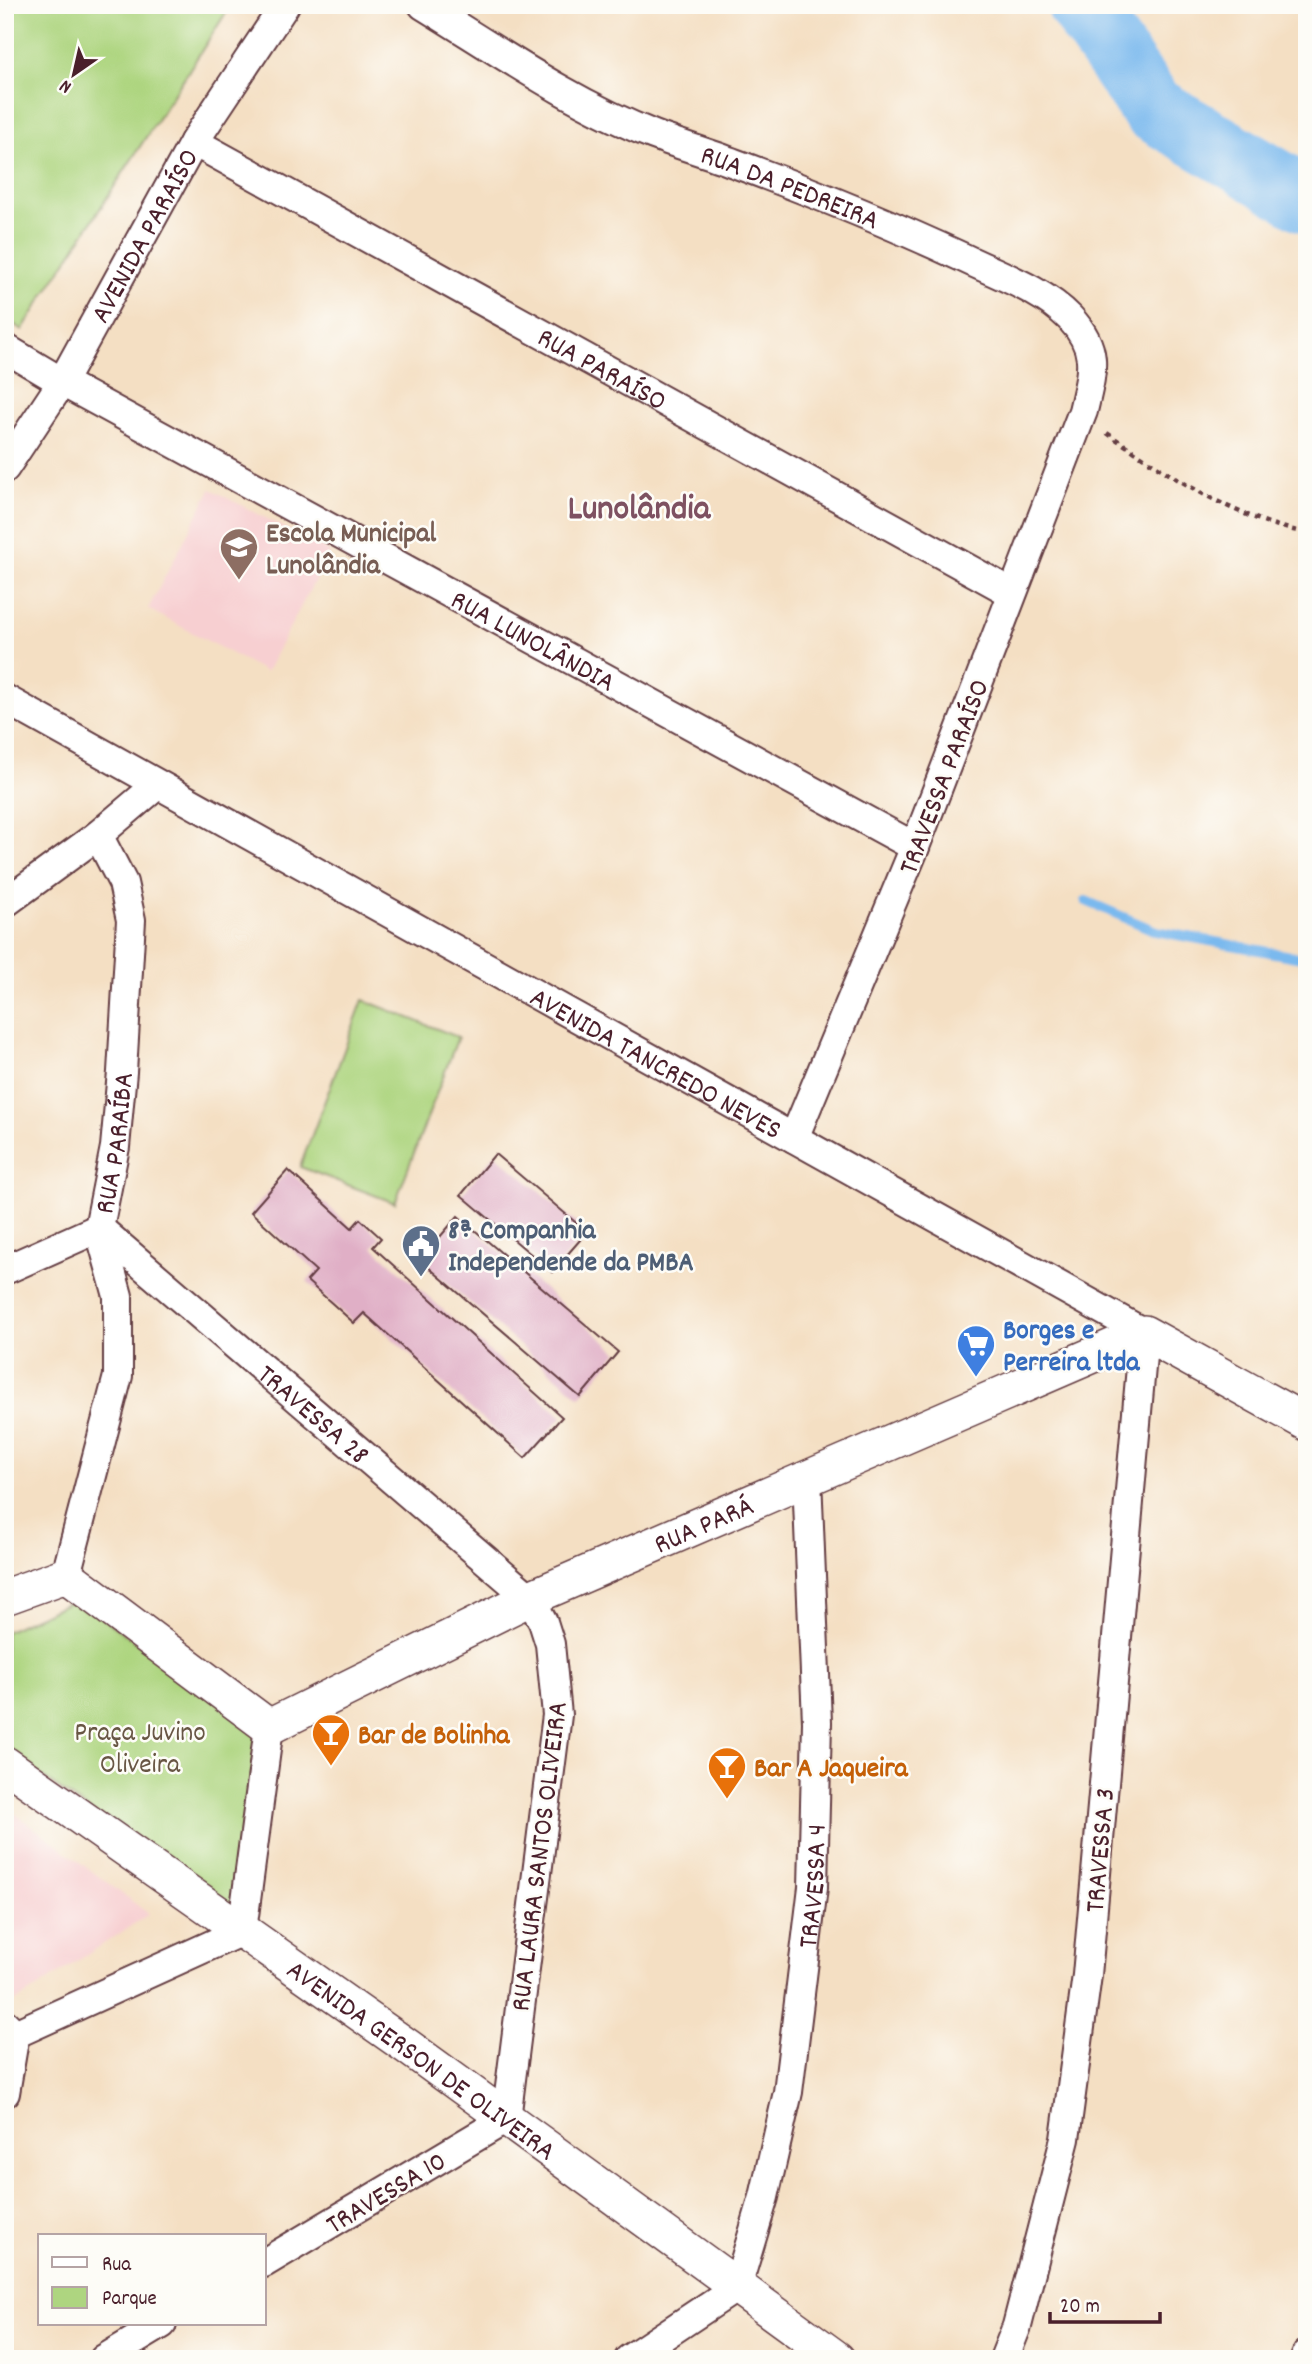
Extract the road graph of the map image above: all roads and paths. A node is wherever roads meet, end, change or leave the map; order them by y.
1 (285, 5) edge
2 (423, 5) edge
3 (194, 142) junction
4 (5, 348) edge
5 (62, 382) junction
6 (1083, 411) junction
7 (5, 468) edge
8 (1307, 533) edge
9 (1012, 593) junction
10 (5, 699) edge
11 (157, 785) junction
12 (98, 835) junction
13 (915, 847) junction
14 (5, 904) edge
15 (794, 1138) junction
16 (99, 1228) junction
17 (5, 1270) edge
18 (1144, 1333) junction
19 (1307, 1423) edge
20 (807, 1476) junction
21 (66, 1576) junction
22 (5, 1597) edge
23 (530, 1598) junction
24 (270, 1727) junction
25 (5, 1764) edge
26 (242, 1930) junction
27 (10, 2029) edge
28 (5, 2093) edge
29 (506, 2119) junction
30 (266, 2262) edge
31 (737, 2287) junction
32 (160, 2326) edge
33 (1307, 2354) edge
34 (104, 2359) edge
35 (629, 2359) edge
36 (837, 2359) edge
37 (1004, 2359) edge
38 (1305, 2359) edge

1 - 3 street, AVENIDA PARAÍSO
2 - 6 street, RUA DA PEDREIRA
3 - 5 street, AVENIDA PARAÍSO
3 - 9 street, RUA PARAÍSO
4 - 5 street, RUA LUNOLÂNDIA
5 - 7 street, AVENIDA PARAÍSO
5 - 13 street, RUA LUNOLÂNDIA
6 - 8 path
6 - 9 street, TRAVESSA PARAÍSO
9 - 13 street, TRAVESSA PARAÍSO
10 - 11 street, AVENIDA TANCREDO NEVES
11 - 12 street
11 - 15 street, AVENIDA TANCREDO NEVES
12 - 14 street
12 - 16 street, RUA PARAÍBA
13 - 15 street, TRAVESSA PARAÍSO
15 - 18 street, AVENIDA TANCREDO NEVES
16 - 17 street
16 - 21 street, RUA PARAÍBA
16 - 23 street, TRAVESSA 28
18 - 19 street, AVENIDA TANCREDO NEVES
18 - 20 street, RUA PARÁ
18 - 37 street, TRAVESSA 3
20 - 23 street, RUA PARÁ
20 - 31 street, TRAVESSA 4
21 - 22 street
21 - 24 street
23 - 24 street, RUA PARÁ
23 - 29 street, RUA LAURA SANTOS OLIVEIRA
24 - 26 street
25 - 26 street, AVENIDA GERSON DE OLIVEIRA
26 - 27 street
26 - 29 street, AVENIDA GERSON DE OLIVEIRA
27 - 28 street
29 - 30 street, TRAVESSA 10
29 - 31 street, AVENIDA GERSON DE OLIVEIRA
31 - 35 street
31 - 36 street, AVENIDA GERSON DE OLIVEIRA
32 - 34 street
33 - 38 street

